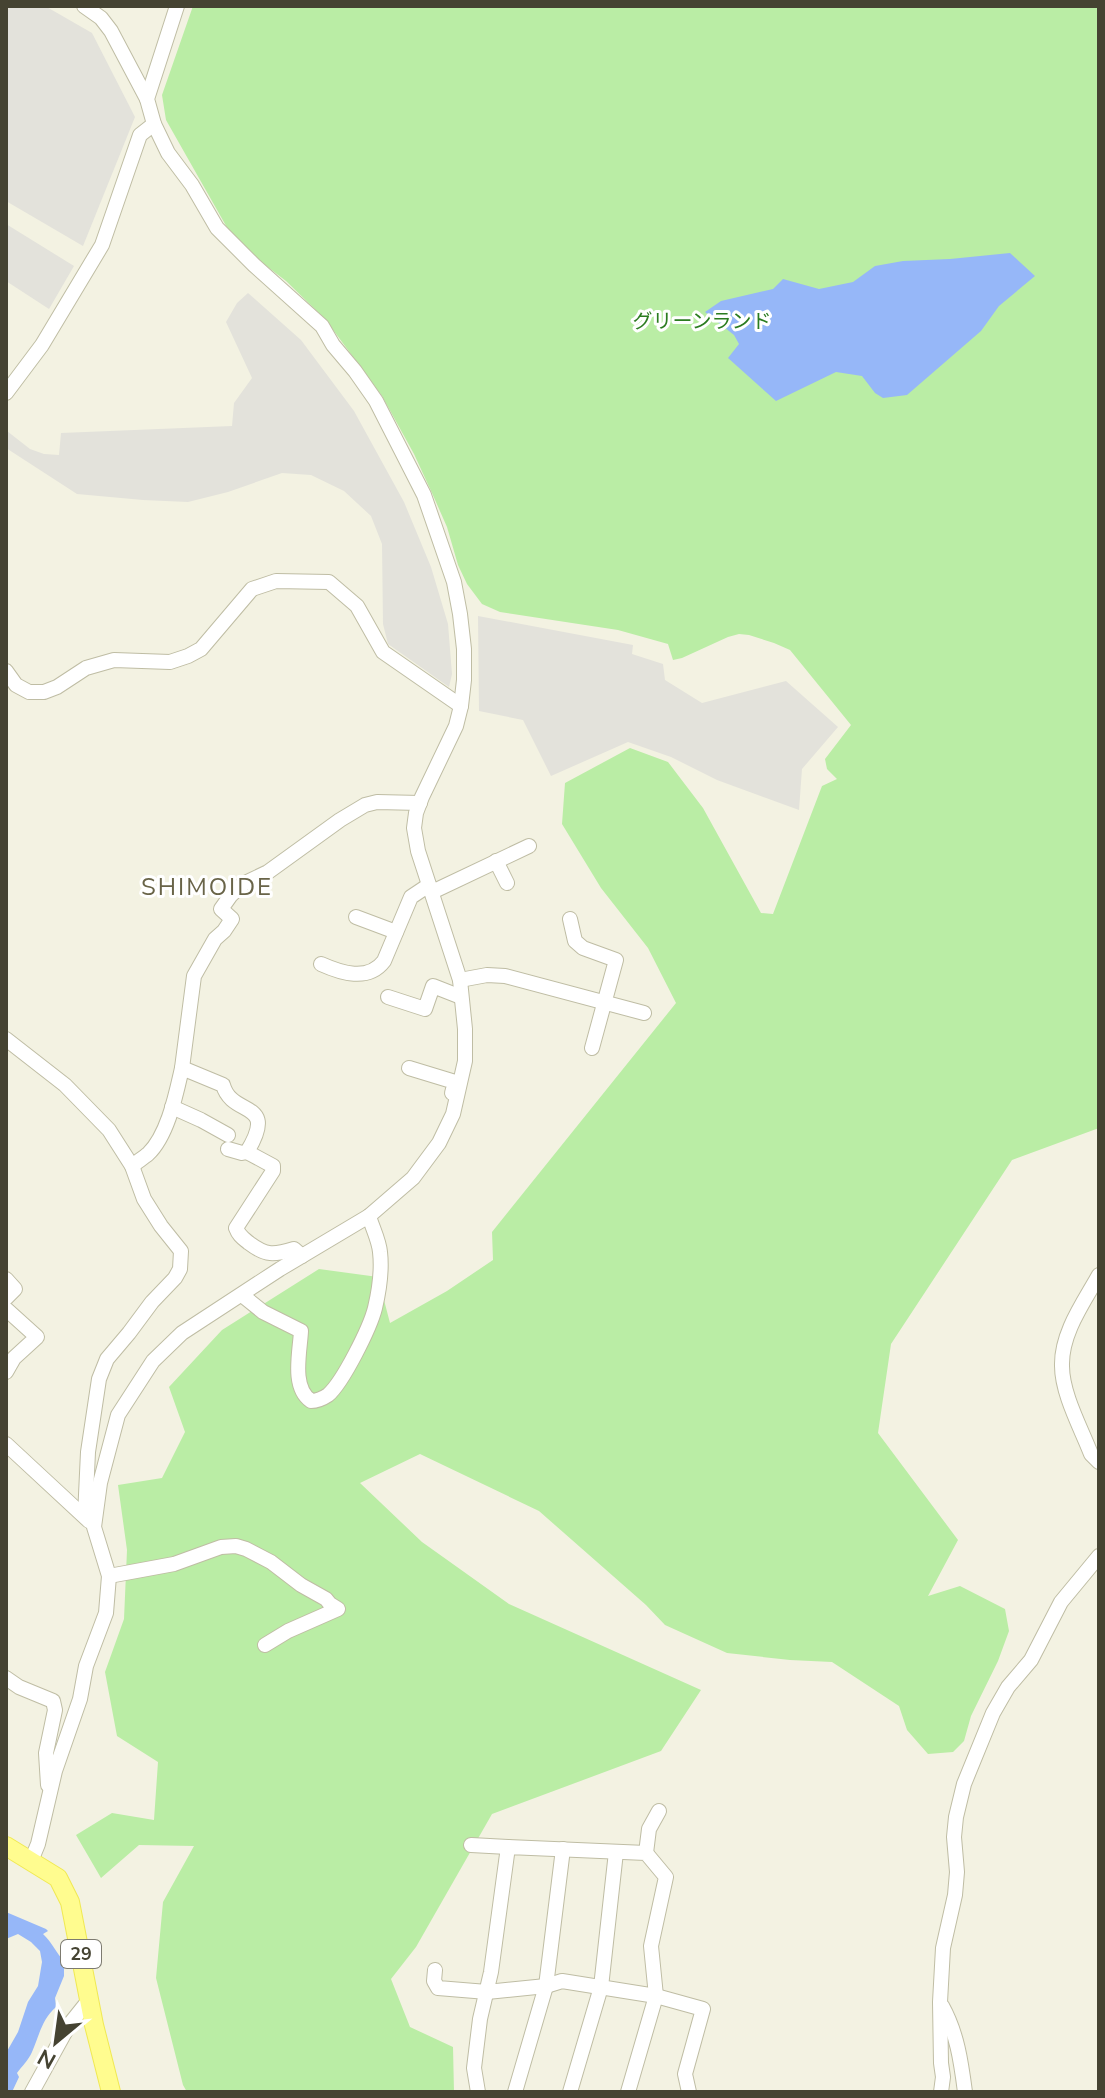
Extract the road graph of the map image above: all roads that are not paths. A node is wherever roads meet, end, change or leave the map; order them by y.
1 (84, 6) edge
2 (177, 6) edge
3 (147, 99) junction
4 (154, 124) junction
5 (6, 393) edge
6 (6, 671) edge
7 (461, 706) junction
8 (420, 803) junction
9 (529, 846) dead end
10 (496, 861) junction
11 (507, 883) dead end
12 (430, 888) junction
13 (356, 917) dead end
14 (570, 919) dead end
15 (396, 932) junction
16 (321, 964) dead end
17 (460, 980) junction
18 (388, 997) dead end
19 (461, 997) junction
20 (603, 1002) junction
21 (644, 1013) dead end
22 (6, 1039) edge
23 (592, 1048) dead end
24 (182, 1068) junction
25 (409, 1068) dead end
26 (172, 1107) junction
27 (439, 1143) junction
28 (247, 1152) junction
29 (132, 1166) junction
30 (369, 1216) junction
31 (302, 1256) junction
32 (1099, 1275) edge
33 (6, 1279) edge
34 (242, 1295) junction
35 (6, 1298) edge
36 (6, 1309) edge
37 (6, 1372) edge
38 (6, 1444) edge
39 (1099, 1462) edge
40 (90, 1522) junction
41 (1099, 1556) edge
42 (109, 1576) junction
43 (265, 1645) dead end
44 (6, 1678) edge
45 (49, 1793) junction
46 (659, 1811) dead end
47 (471, 1845) dead end
48 (6, 1846) edge
49 (508, 1847) junction
50 (563, 1849) junction
51 (616, 1852) junction
52 (646, 1853) junction
53 (31, 1861) junction
54 (435, 1970) dead end
55 (546, 1986) junction
56 (601, 1987) junction
57 (487, 1992) junction
58 (656, 1996) junction
59 (89, 2000) junction
60 (940, 2002) junction
61 (32, 2092) edge
62 (111, 2092) edge
63 (478, 2092) edge
64 (515, 2092) edge
65 (570, 2092) edge
66 (628, 2092) edge
67 (689, 2092) edge
68 (941, 2092) edge
69 (965, 2092) edge

1 - 3 street
2 - 3 street
3 - 4 street
4 - 5 street
4 - 7 street
6 - 7 street
7 - 8 street
8 - 12 street
8 - 24 street
9 - 10 street
10 - 11 street
10 - 12 street
12 - 15 street
12 - 17 street
13 - 15 street
14 - 20 street
15 - 16 street
17 - 19 street
17 - 20 street
18 - 19 street
19 - 27 street
20 - 21 street
20 - 23 street
22 - 29 street
24 - 26 street
24 - 28 street
25 - 27 street
26 - 28 street
26 - 29 street
27 - 30 street
28 - 31 street
29 - 40 street
30 - 31 street
30 - 34 street
31 - 34 street
32 - 39 street
33 - 35 street
34 - 40 street
36 - 37 street
38 - 40 street
40 - 42 street
41 - 60 street
42 - 43 street
42 - 45 street
44 - 45 street
45 - 53 street
46 - 52 street
47 - 49 street
48 - 53 main road, 29
49 - 50 street
49 - 57 street
50 - 51 street
50 - 55 street
51 - 52 street
51 - 56 street
52 - 58 street
53 - 59 main road, 29
54 - 57 street
55 - 56 street
55 - 57 street
55 - 64 street
56 - 58 street
56 - 65 street
57 - 63 street
58 - 66 street
58 - 67 street
59 - 61 street
59 - 62 main road, 29
60 - 68 street
60 - 69 street

